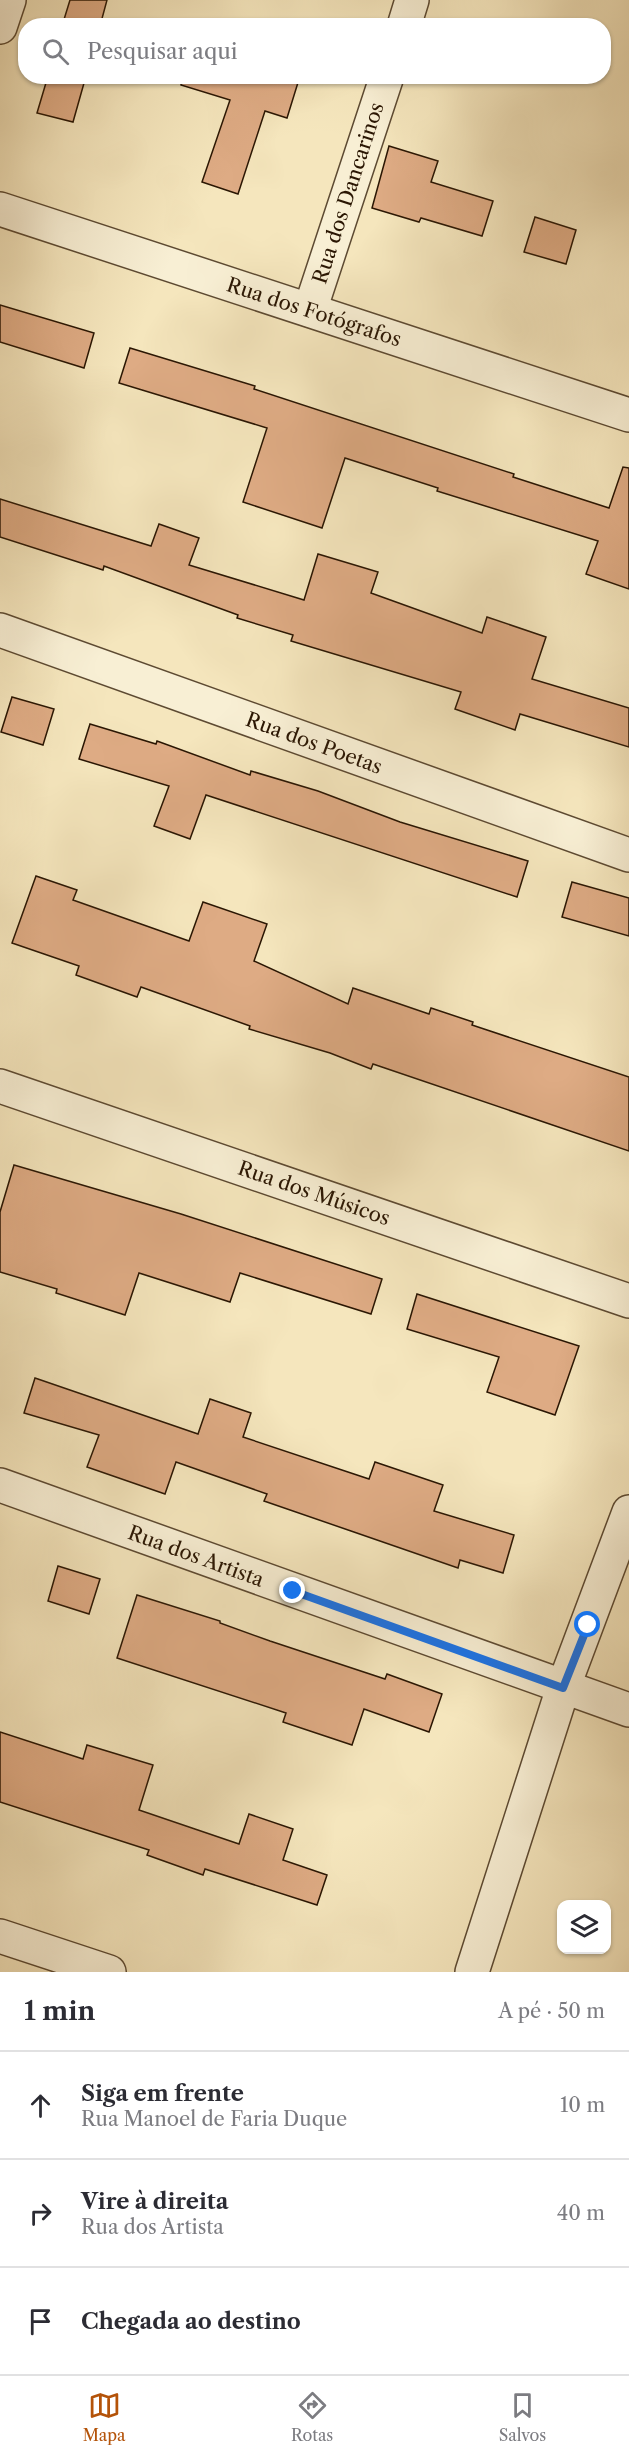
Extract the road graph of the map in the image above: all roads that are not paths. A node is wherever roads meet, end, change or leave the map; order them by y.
1 (9, 0) edge
2 (412, 0) edge
3 (406, 18) edge
4 (0, 27) edge
5 (384, 84) edge
6 (0, 209) edge
7 (310, 310) junction
8 (629, 415) edge
9 (0, 630) edge
10 (629, 855) edge
11 (0, 1086) edge
12 (629, 1301) edge
13 (0, 1485) edge
14 (629, 1512) edge
15 (563, 1688) junction
16 (629, 1710) edge
17 (0, 1936) edge
18 (109, 1972) edge
19 (472, 1972) edge

1 - 4 street
2 - 3 street
5 - 7 street, Rua dos Dancarinos
6 - 7 street, Rua dos Fotógrafos
7 - 8 street, Rua dos Fotógrafos
9 - 10 street, Rua dos Poetas
11 - 12 street, Rua dos Músicos
13 - 15 street, Rua dos Artista
14 - 15 street
15 - 16 street, Rua dos Artista
15 - 19 street
17 - 18 street

